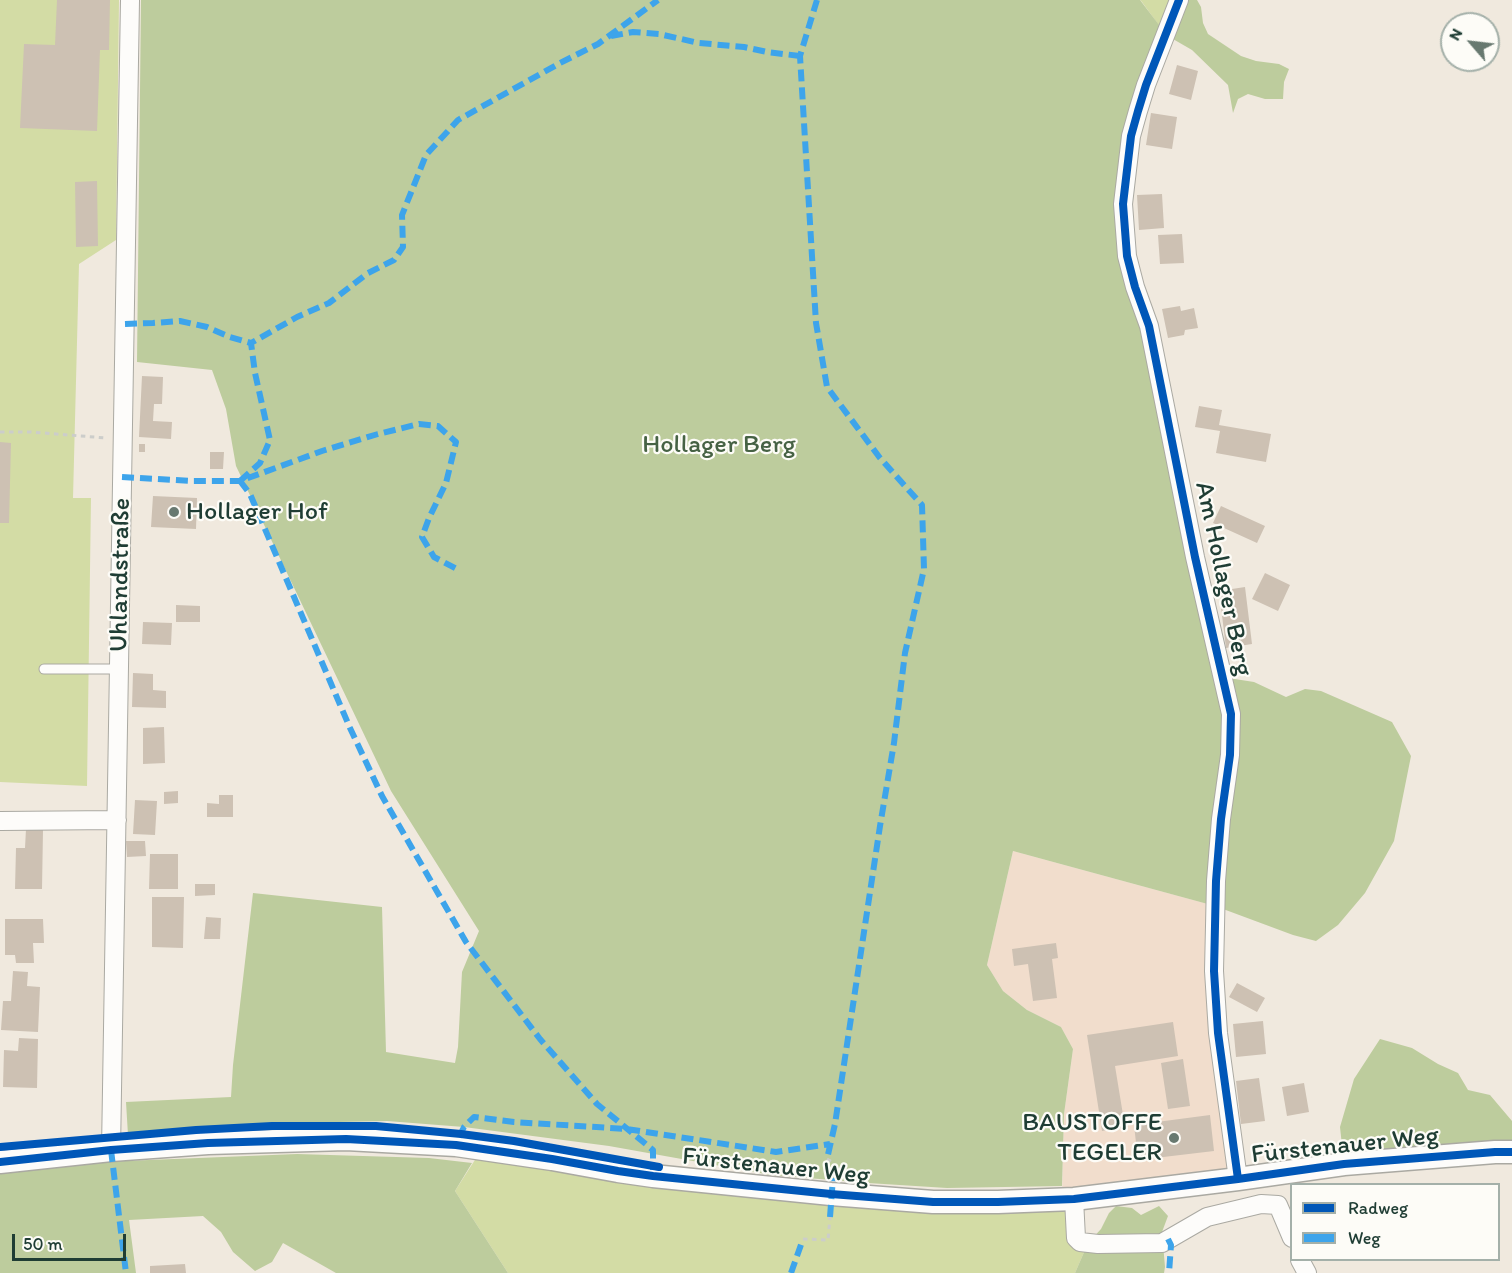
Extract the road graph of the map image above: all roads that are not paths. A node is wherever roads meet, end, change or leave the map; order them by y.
1 (130, 0) edge
2 (1179, 0) edge
3 (44, 669) dead end
4 (120, 669) junction
5 (117, 820) junction
6 (0, 821) edge
7 (111, 1150) junction
8 (1512, 1152) edge
9 (0, 1162) edge
10 (1238, 1179) junction
11 (1074, 1199) junction
12 (1285, 1203) edge
13 (1290, 1228) edge

1 - 4 street, Uhlandstraße
2 - 10 street, Am Hollager Berg
3 - 4 lane
4 - 5 street, Uhlandstraße
5 - 6 street
5 - 7 street, Uhlandstraße
7 - 9 street, Fürstenauer Weg
7 - 11 street, Fürstenauer Weg
8 - 10 street, Fürstenauer Weg
10 - 11 street, Fürstenauer Weg
11 - 12 street
12 - 13 street

